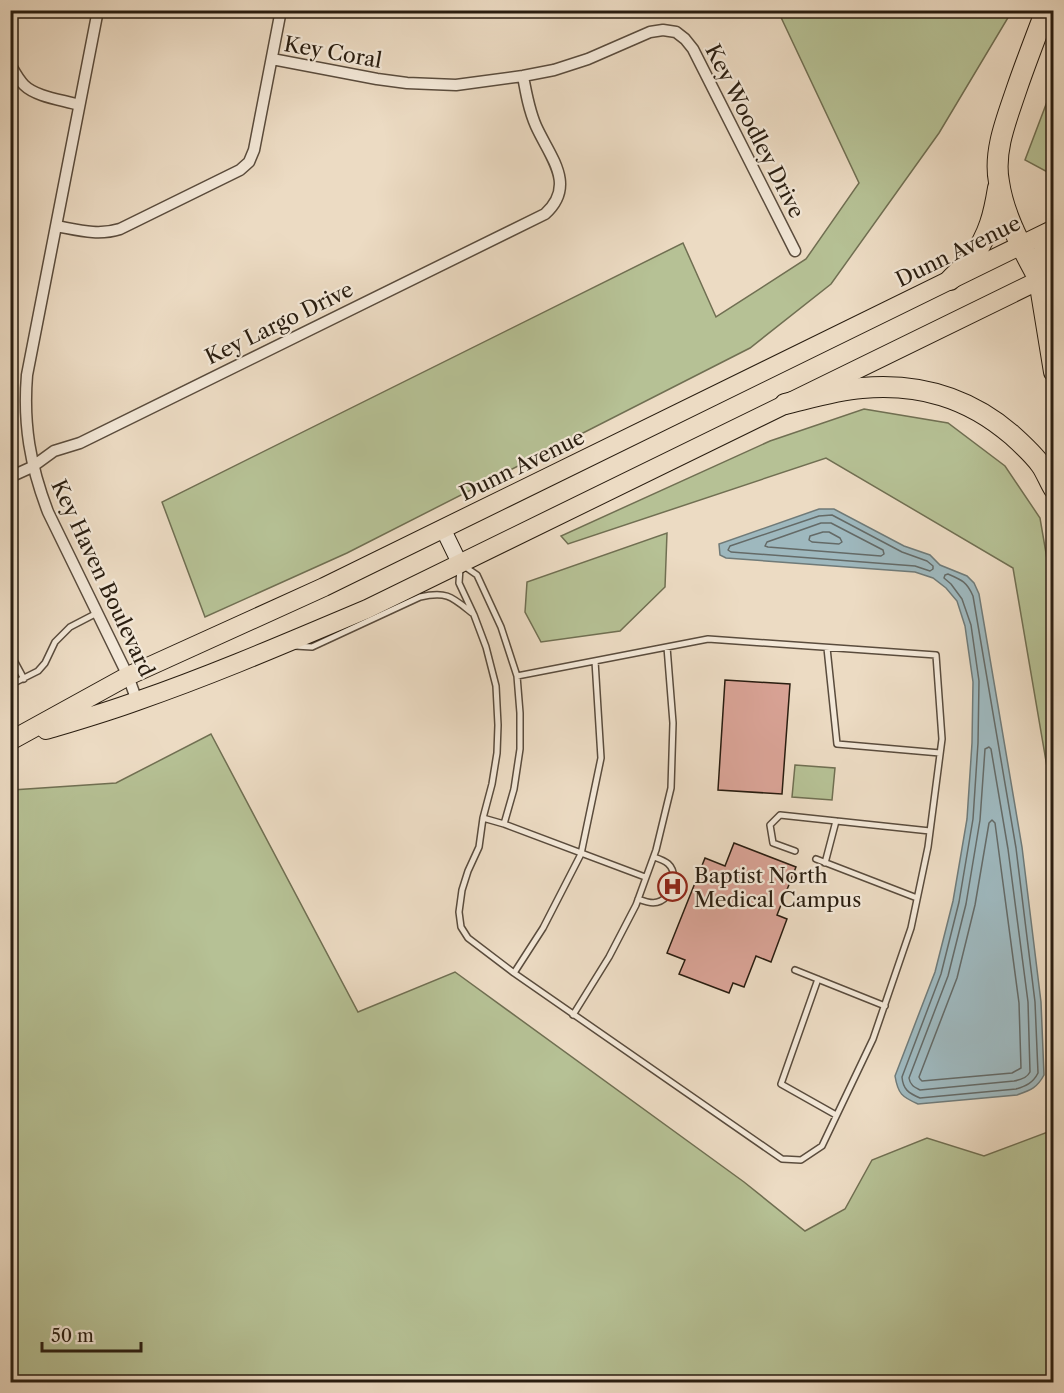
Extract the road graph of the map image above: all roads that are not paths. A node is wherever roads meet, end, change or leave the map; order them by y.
1 (98, 10) edge
2 (281, 10) edge
3 (1046, 10) edge
4 (676, 32) joint
5 (272, 59) junction
6 (10, 64) edge
7 (523, 76) junction
8 (79, 105) junction
9 (999, 183) junction
10 (56, 226) junction
11 (1053, 229) edge
12 (1053, 238) edge
13 (1021, 244) junction
14 (795, 251) dead end
15 (1046, 277) edge
16 (950, 280) junction
17 (1053, 372) edge
18 (785, 404) junction
19 (32, 466) junction
20 (10, 477) edge
21 (1053, 489) edge
22 (443, 529) junction
23 (460, 564) junction
24 (97, 613) junction
25 (474, 615) junction
26 (284, 644) junction
27 (667, 647) junction
28 (827, 648) junction
29 (10, 653) edge
30 (595, 661) junction
31 (128, 676) junction
32 (517, 676) junction
33 (24, 679) junction
34 (10, 685) edge
35 (137, 701) junction
36 (10, 741) edge
37 (940, 753) junction
38 (483, 818) junction
39 (836, 821) junction
40 (504, 824) junction
41 (930, 831) junction
42 (795, 851) dead end
43 (581, 854) junction
44 (654, 857) junction
45 (816, 859) dead end
46 (825, 862) junction
47 (645, 877) junction
48 (674, 878) dead end
49 (667, 896) dead end
50 (917, 898) junction
51 (638, 899) junction
52 (795, 970) dead end
53 (514, 973) junction
54 (818, 979) junction
55 (885, 1006) junction
56 (573, 1015) junction
57 (836, 1115) junction

1 - 8 street, Key Haven Boulevard
2 - 5 street
3 - 9 highway
4 - 7 street, Key Coral
4 - 14 street, Key Woodley Drive
5 - 7 street, Key Coral
5 - 10 street, Key Coral
6 - 8 street
7 - 19 street, Key Largo Drive
8 - 10 street, Key Haven Boulevard
9 - 13 highway
9 - 16 highway
10 - 19 street, Key Haven Boulevard
11 - 13 main road, Dunn Avenue
12 - 15 highway
13 - 15 highway
13 - 16 main road, Dunn Avenue
15 - 17 highway
15 - 18 main road, Dunn Avenue
16 - 22 main road, Dunn Avenue
18 - 21 highway
18 - 23 main road, Dunn Avenue
19 - 20 street, Key Largo Drive
19 - 24 street, Key Haven Boulevard
22 - 23 main road
22 - 31 main road, Dunn Avenue
23 - 25 lane
23 - 26 main road, Dunn Avenue
23 - 32 lane
24 - 31 street, Key Haven Boulevard
24 - 33 lane
25 - 26 lane
25 - 38 lane
26 - 35 main road, Dunn Avenue
27 - 28 lane
27 - 30 lane
27 - 44 lane
28 - 37 lane
28 - 37 lane
29 - 33 lane
30 - 32 lane
30 - 43 lane
31 - 35 street, Key Haven Boulevard
31 - 36 main road, Dunn Avenue
32 - 40 lane
33 - 34 lane
35 - 36 main road, Dunn Avenue
37 - 41 lane
38 - 40 lane
38 - 53 lane
39 - 41 lane
39 - 42 lane
39 - 46 lane
40 - 43 lane
41 - 50 lane
43 - 47 lane
43 - 53 lane
44 - 47 lane
44 - 48 lane
45 - 46 lane
46 - 50 lane
47 - 51 lane
49 - 51 lane
50 - 55 lane
51 - 56 lane
52 - 54 lane
53 - 56 lane
54 - 55 lane
54 - 57 lane
55 - 57 lane
56 - 57 lane

